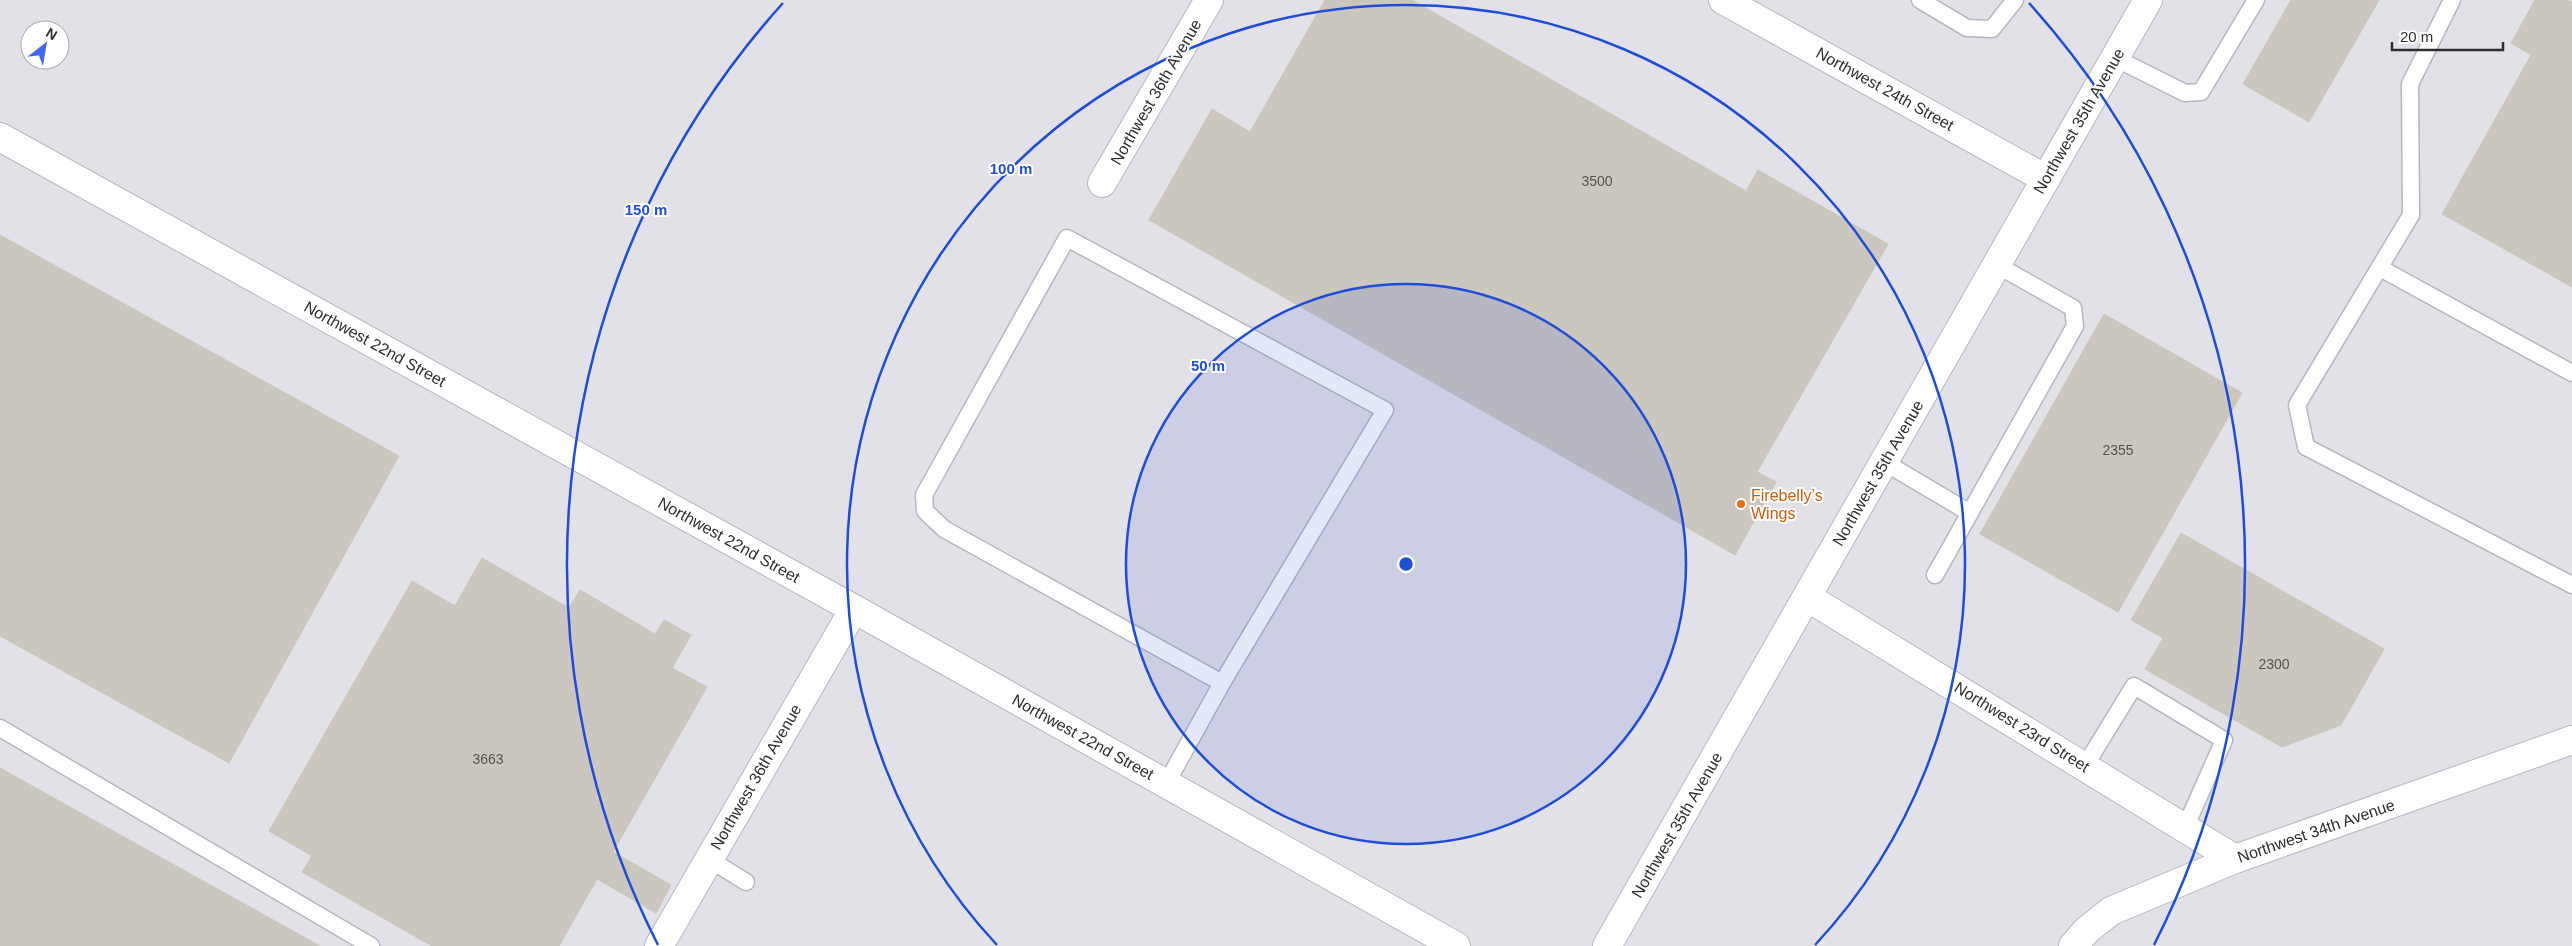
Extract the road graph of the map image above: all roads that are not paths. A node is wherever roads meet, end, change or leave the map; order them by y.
1 (1209, 0) edge
2 (1723, 0) edge
3 (1920, 0) edge
4 (2015, 0) edge
5 (2148, 0) edge
6 (2256, 0) edge
7 (2452, 0) edge
8 (2115, 58) junction
9 (0, 137) edge
10 (2046, 179) junction
11 (1102, 183) dead end
12 (1997, 265) junction
13 (2380, 268) junction
14 (2572, 373) edge
15 (1884, 462) junction
16 (1970, 513) junction
17 (1935, 575) dead end
18 (2572, 585) edge
19 (1807, 597) junction
20 (854, 609) junction
21 (1222, 683) junction
22 (0, 728) edge
23 (2572, 740) edge
24 (2084, 766) junction
25 (1166, 784) junction
26 (2184, 828) junction
27 (709, 859) junction
28 (2236, 859) junction
29 (746, 882) dead end
30 (371, 946) edge
31 (659, 946) edge
32 (1456, 946) edge
33 (1607, 946) edge
34 (2073, 946) edge

1 - 11 street, Northwest 36th Avenue
2 - 10 street, Northwest 24th Street
3 - 4 lane
5 - 8 street, Northwest 35th Avenue
6 - 8 lane
7 - 13 lane
8 - 10 street, Northwest 35th Avenue
9 - 20 street, Northwest 22nd Street
10 - 12 street, Northwest 35th Avenue
12 - 15 street, Northwest 35th Avenue
12 - 16 lane
13 - 14 lane
13 - 18 lane
15 - 16 lane
15 - 19 street, Northwest 35th Avenue
16 - 17 lane
19 - 24 street, Northwest 23rd Street
19 - 33 street, Northwest 35th Avenue
20 - 25 street, Northwest 22nd Street
20 - 27 street, Northwest 36th Avenue
21 - 21 lane
21 - 25 lane
22 - 30 lane
23 - 28 street, Northwest 34th Avenue
24 - 26 street, Northwest 23rd Street
24 - 26 lane
25 - 32 street, Northwest 22nd Street
26 - 28 street, Northwest 23rd Street
27 - 29 lane
27 - 31 street, Northwest 36th Avenue
28 - 34 street, Northwest 34th Avenue

